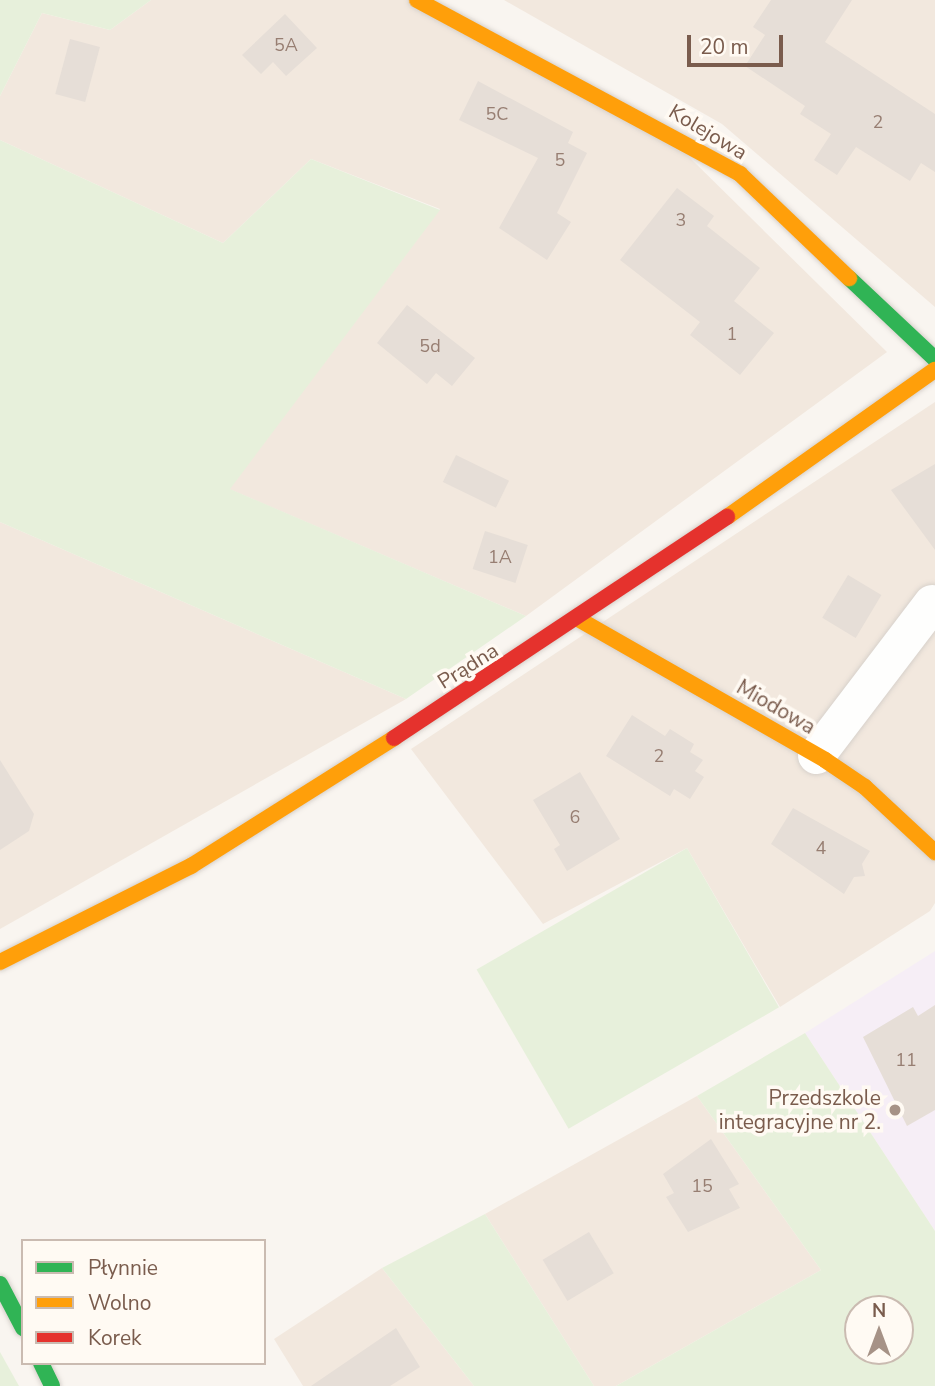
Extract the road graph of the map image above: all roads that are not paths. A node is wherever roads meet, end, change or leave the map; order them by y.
1 (417, 0) edge
2 (935, 359) edge
3 (935, 370) edge
4 (932, 603) dead end
5 (580, 620) junction
6 (816, 755) junction
7 (935, 852) edge
8 (0, 962) edge
9 (0, 1284) edge
10 (21, 1324) edge
11 (42, 1365) edge
12 (52, 1386) edge

1 - 2 street, Kolejowa
3 - 5 street, Prądna
4 - 6 street
5 - 6 street, Miodowa
5 - 8 street, Prądna
6 - 7 street, Miodowa
9 - 10 street
11 - 12 street

